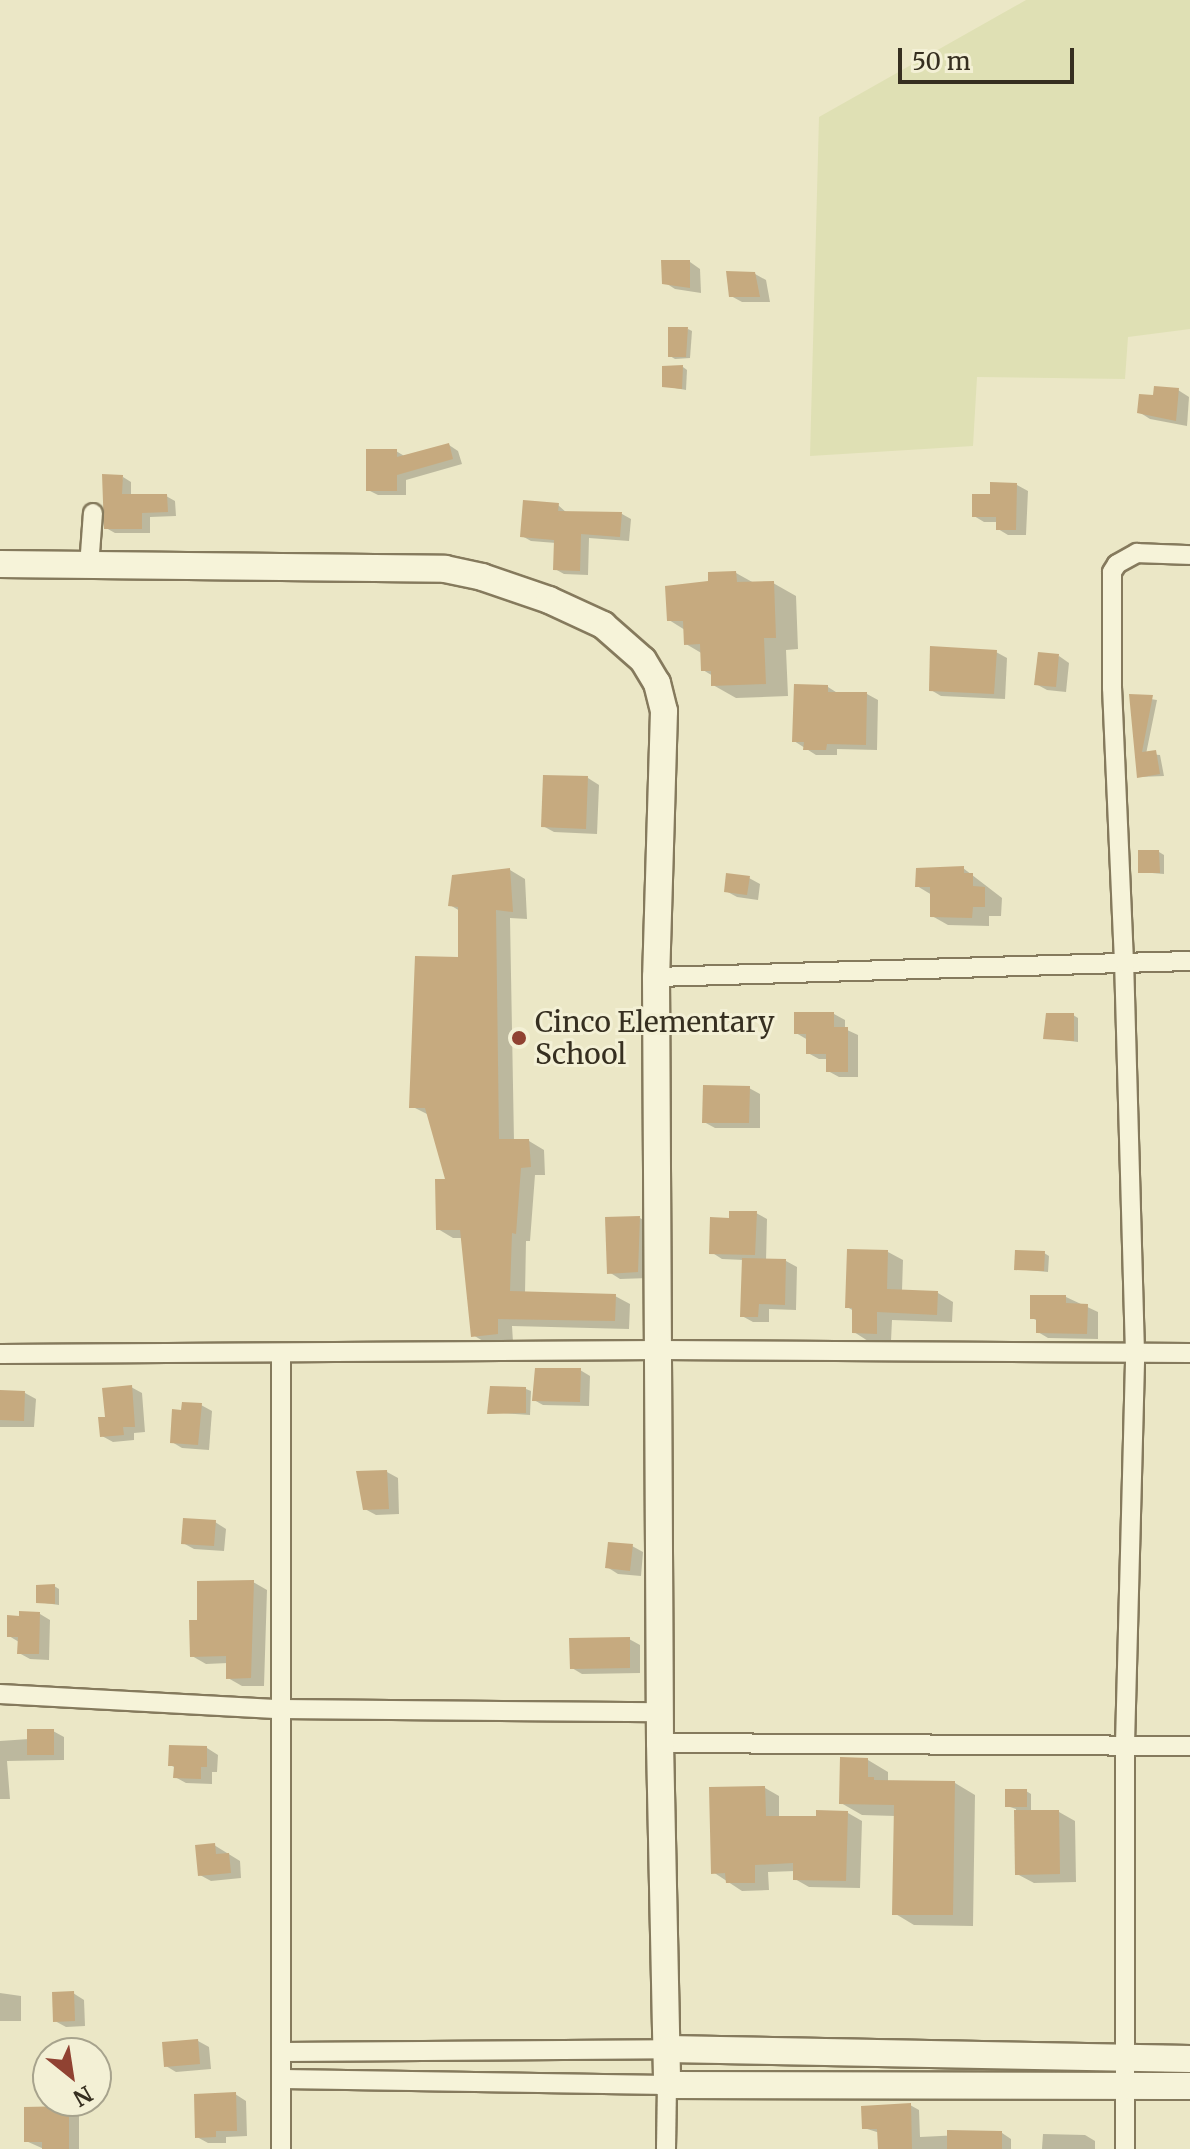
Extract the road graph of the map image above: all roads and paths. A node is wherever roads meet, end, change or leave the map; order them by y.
1 (93, 513) dead end
2 (1190, 555) edge
3 (0, 564) edge
4 (89, 567) junction
5 (1190, 961) edge
6 (1124, 962) junction
7 (656, 977) junction
8 (659, 1350) junction
9 (1135, 1353) junction
10 (1190, 1353) edge
11 (0, 1354) edge
12 (281, 1354) junction
13 (0, 1694) edge
14 (280, 1709) junction
15 (660, 1712) junction
16 (660, 1743) junction
17 (1125, 1744) junction
18 (1190, 1746) edge
19 (668, 2049) junction
20 (283, 2052) junction
21 (1190, 2059) edge
22 (1124, 2072) junction
23 (283, 2079) junction
24 (667, 2085) junction
25 (1190, 2086) edge
26 (281, 2149) edge
27 (666, 2149) edge
28 (1125, 2149) edge

1 - 4 street
2 - 6 street
3 - 4 street
4 - 7 street
5 - 6 street
6 - 7 street
6 - 9 street
7 - 8 street
8 - 9 street
8 - 12 street
8 - 15 street
9 - 10 street
9 - 17 street
11 - 12 street
12 - 14 street
13 - 14 street
14 - 15 street
14 - 20 street
15 - 16 street
16 - 17 street
16 - 19 street
17 - 18 street
17 - 22 street
19 - 20 street
19 - 22 street
19 - 24 street
20 - 23 street
21 - 22 street
22 - 24 street
22 - 25 street
22 - 28 street
23 - 24 street
23 - 26 street
24 - 27 street

